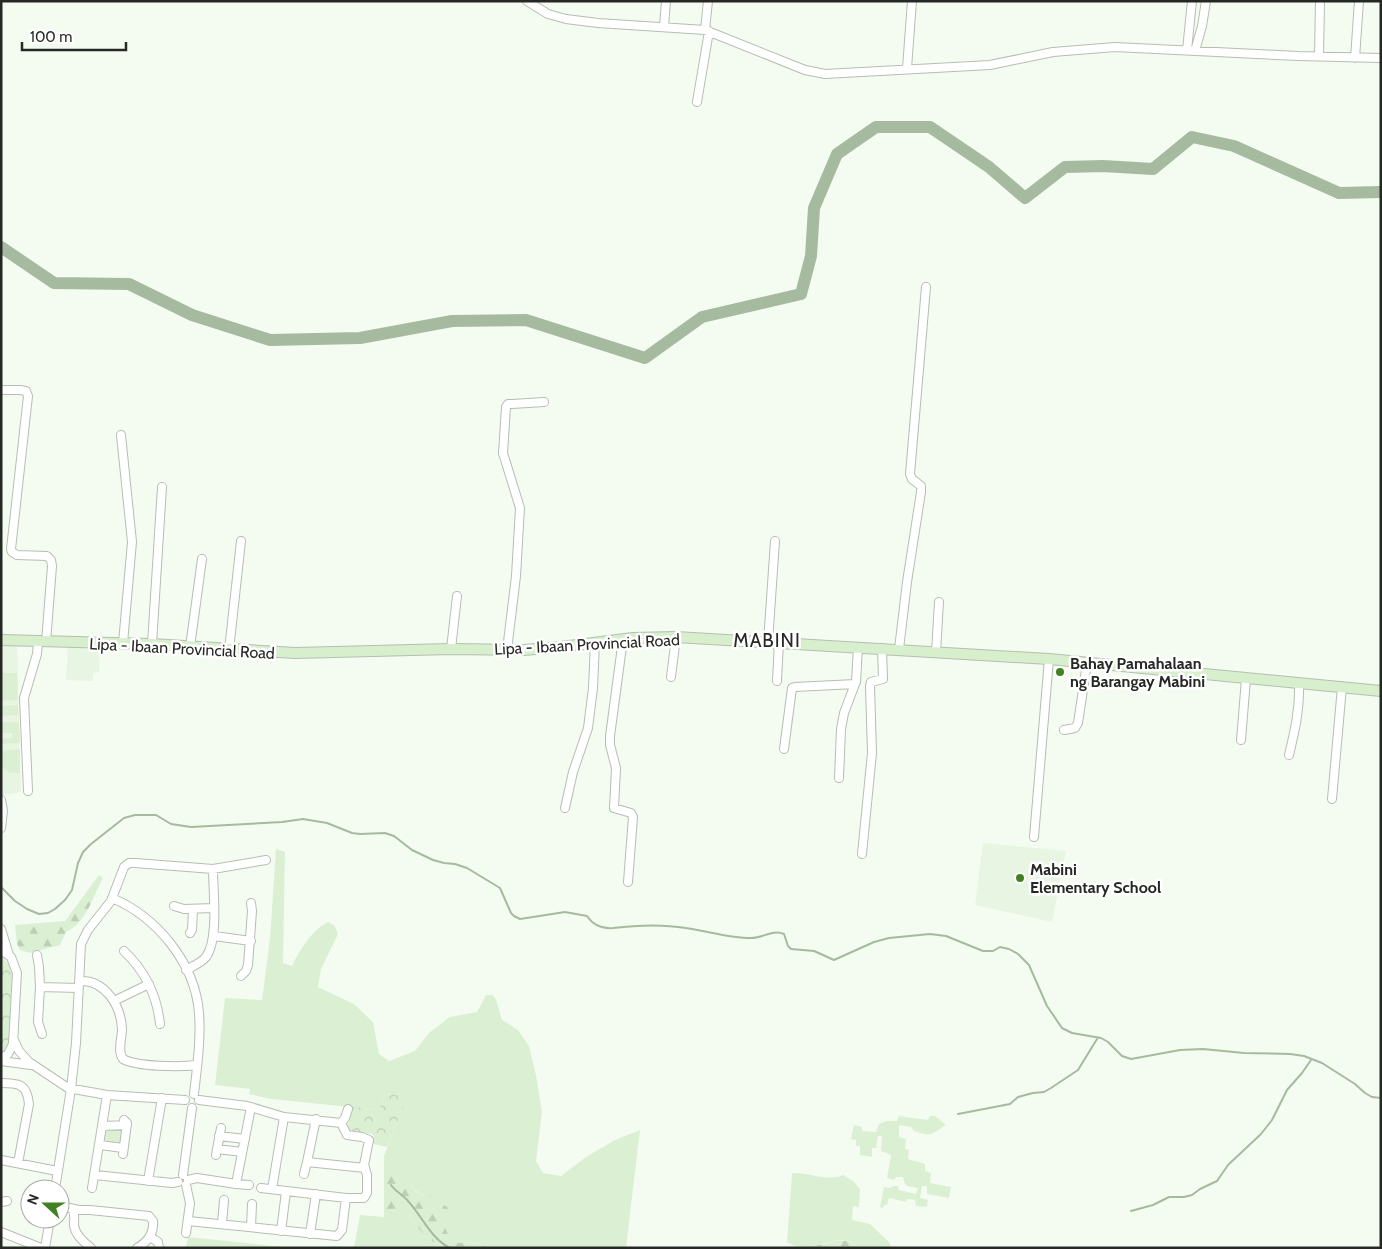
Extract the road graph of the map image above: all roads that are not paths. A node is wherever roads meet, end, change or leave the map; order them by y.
1 (527, 1) edge
2 (666, 1) edge
3 (708, 1) edge
4 (912, 1) edge
5 (1192, 1) edge
6 (1206, 1) edge
7 (1320, 1) edge
8 (1359, 1) edge
9 (664, 27) junction
10 (707, 30) junction
11 (1191, 50) junction
12 (1319, 56) junction
13 (1355, 58) junction
14 (1381, 58) edge
15 (908, 68) junction
16 (697, 102) dead end
17 (926, 287) dead end
18 (1, 390) edge
19 (544, 402) dead end
20 (121, 435) dead end
21 (162, 487) dead end
22 (241, 541) dead end
23 (775, 541) dead end
24 (202, 559) dead end
25 (457, 596) dead end
26 (939, 602) dead end
27 (676, 637) junction
28 (624, 639) junction
29 (1, 640) edge
30 (42, 642) junction
31 (595, 642) junction
32 (773, 642) junction
33 (123, 643) junction
34 (152, 644) junction
35 (190, 647) junction
36 (858, 647) junction
37 (882, 648) junction
38 (899, 649) junction
39 (229, 650) junction
40 (451, 650) junction
41 (507, 650) junction
42 (936, 652) junction
43 (1049, 659) junction
44 (1087, 663) junction
45 (671, 677) dead end
46 (1246, 679) junction
47 (777, 681) dead end
48 (1299, 683) junction
49 (854, 684) junction
50 (1342, 687) junction
51 (1381, 690) edge
52 (1064, 730) dead end
53 (1242, 740) dead end
54 (784, 749) dead end
55 (1289, 755) dead end
56 (839, 778) dead end
57 (28, 791) dead end
58 (1332, 799) dead end
59 (1, 800) edge
60 (565, 808) dead end
61 (1, 828) edge
62 (1034, 837) dead end
63 (862, 854) dead end
64 (266, 860) dead end
65 (213, 869) junction
66 (628, 882) dead end
67 (112, 898) junction
68 (251, 903) dead end
69 (174, 906) dead end
70 (214, 908) junction
71 (193, 909) junction
72 (1, 929) edge
73 (190, 933) dead end
74 (214, 936) junction
75 (251, 941) junction
76 (1, 950) edge
77 (124, 951) dead end
78 (9, 955) junction
79 (36, 955) dead end
80 (186, 970) junction
81 (241, 976) dead end
82 (79, 984) junction
83 (149, 984) junction
84 (40, 987) junction
85 (114, 1001) junction
86 (160, 1024) dead end
87 (42, 1034) dead end
88 (14, 1040) junction
89 (1, 1059) edge
90 (197, 1065) junction
91 (34, 1066) junction
92 (1, 1082) edge
93 (71, 1089) junction
94 (194, 1094) junction
95 (107, 1095) junction
96 (162, 1098) junction
97 (185, 1100) junction
98 (199, 1100) junction
99 (251, 1107) junction
100 (192, 1108) junction
101 (348, 1109) dead end
102 (284, 1117) junction
103 (316, 1119) junction
104 (341, 1123) junction
105 (103, 1126) junction
106 (245, 1139) junction
107 (100, 1146) junction
108 (242, 1152) junction
109 (1, 1160) edge
110 (307, 1162) junction
111 (18, 1163) junction
112 (364, 1168) junction
113 (57, 1171) junction
114 (304, 1174) dead end
115 (95, 1176) junction
116 (56, 1179) edge
117 (148, 1180) junction
118 (184, 1181) junction
119 (236, 1184) junction
120 (249, 1185) dead end
121 (92, 1188) dead end
122 (261, 1188) dead end
123 (272, 1189) junction
124 (286, 1192) junction
125 (316, 1194) junction
126 (346, 1198) junction
127 (224, 1200) dead end
128 (252, 1204) dead end
129 (70, 1208) edge
130 (73, 1209) junction
131 (188, 1221) junction
132 (222, 1224) junction
133 (251, 1228) junction
134 (48, 1229) edge
135 (281, 1231) junction
136 (1, 1232) edge
137 (186, 1233) dead end
138 (310, 1234) junction
139 (150, 1236) junction
140 (41, 1248) edge
141 (45, 1248) edge
142 (91, 1248) edge
143 (137, 1248) edge
144 (159, 1248) edge

1 - 9 street
2 - 9 street
3 - 10 street
4 - 15 street
5 - 11 street
6 - 11 street
7 - 12 street
8 - 13 street
9 - 10 street
10 - 15 street
10 - 16 street
11 - 12 street
11 - 15 street
12 - 13 street
13 - 14 street
17 - 38 street
18 - 30 street
19 - 41 street
20 - 33 street
21 - 34 street
22 - 39 street
23 - 32 street
24 - 35 street
25 - 40 street
26 - 42 street
27 - 28 main road, Lipa - Ibaan Provincial Road
27 - 32 main road, Lipa - Ibaan Provincial Road
27 - 45 street
28 - 31 main road, Lipa - Ibaan Provincial Road
28 - 66 street
29 - 30 main road, Lipa - Ibaan Provincial Road
30 - 33 main road, Lipa - Ibaan Provincial Road
30 - 57 street
31 - 41 main road, Lipa - Ibaan Provincial Road
31 - 60 street
32 - 36 main road, Lipa - Ibaan Provincial Road
32 - 47 street
33 - 34 main road, Lipa - Ibaan Provincial Road
34 - 35 main road, Lipa - Ibaan Provincial Road
35 - 39 main road, Lipa - Ibaan Provincial Road
36 - 37 main road, Lipa - Ibaan Provincial Road
36 - 49 street
37 - 38 main road, Lipa - Ibaan Provincial Road
37 - 63 street
38 - 42 main road, Lipa - Ibaan Provincial Road
39 - 40 main road, Lipa - Ibaan Provincial Road
40 - 41 main road, Lipa - Ibaan Provincial Road
42 - 43 main road, Lipa - Ibaan Provincial Road
43 - 44 main road, Lipa - Ibaan Provincial Road
43 - 62 street
44 - 46 main road, Lipa - Ibaan Provincial Road
44 - 52 street
46 - 48 main road, Lipa - Ibaan Provincial Road
46 - 53 street
48 - 50 main road, Lipa - Ibaan Provincial Road
48 - 55 street
49 - 54 street
49 - 56 street
50 - 51 main road, Lipa - Ibaan Provincial Road
50 - 58 street
59 - 61 street
64 - 65 street
65 - 67 street
65 - 70 street
67 - 80 street
67 - 82 street
68 - 75 street
69 - 71 street
70 - 71 street
70 - 74 street
71 - 73 street
72 - 78 street
74 - 75 street
74 - 80 street
75 - 81 street
76 - 78 street
77 - 83 street
78 - 88 street
79 - 84 street
80 - 90 street
82 - 84 street
82 - 85 street
82 - 93 street
83 - 85 street
83 - 86 street
84 - 87 street
85 - 90 street
88 - 89 street
88 - 91 street
89 - 91 street
90 - 94 street
91 - 93 street
92 - 111 street
93 - 95 street
93 - 113 street
94 - 97 street
94 - 98 street
95 - 96 street
95 - 105 street
96 - 97 street
96 - 117 street
97 - 100 street
98 - 99 street
98 - 100 street
99 - 102 street
99 - 106 street
100 - 118 street
101 - 104 street
102 - 103 street
102 - 123 street
103 - 104 street
103 - 110 street
104 - 112 street
105 - 107 street
105 - 107 street
106 - 108 street
106 - 108 street
107 - 115 street
108 - 119 street
109 - 111 street
110 - 112 street
110 - 114 street
111 - 113 street
112 - 126 street
113 - 116 street
115 - 117 street
115 - 121 street
117 - 118 street
118 - 119 street
118 - 131 street
119 - 120 street
122 - 123 street
123 - 124 street
124 - 125 street
124 - 135 street
125 - 126 street
125 - 138 street
126 - 138 street
127 - 132 street
128 - 133 street
129 - 130 street
130 - 139 street
130 - 142 street
131 - 132 street
131 - 137 street
132 - 133 street
133 - 135 street
134 - 141 street
135 - 138 street
136 - 140 street
139 - 143 street
139 - 144 street

